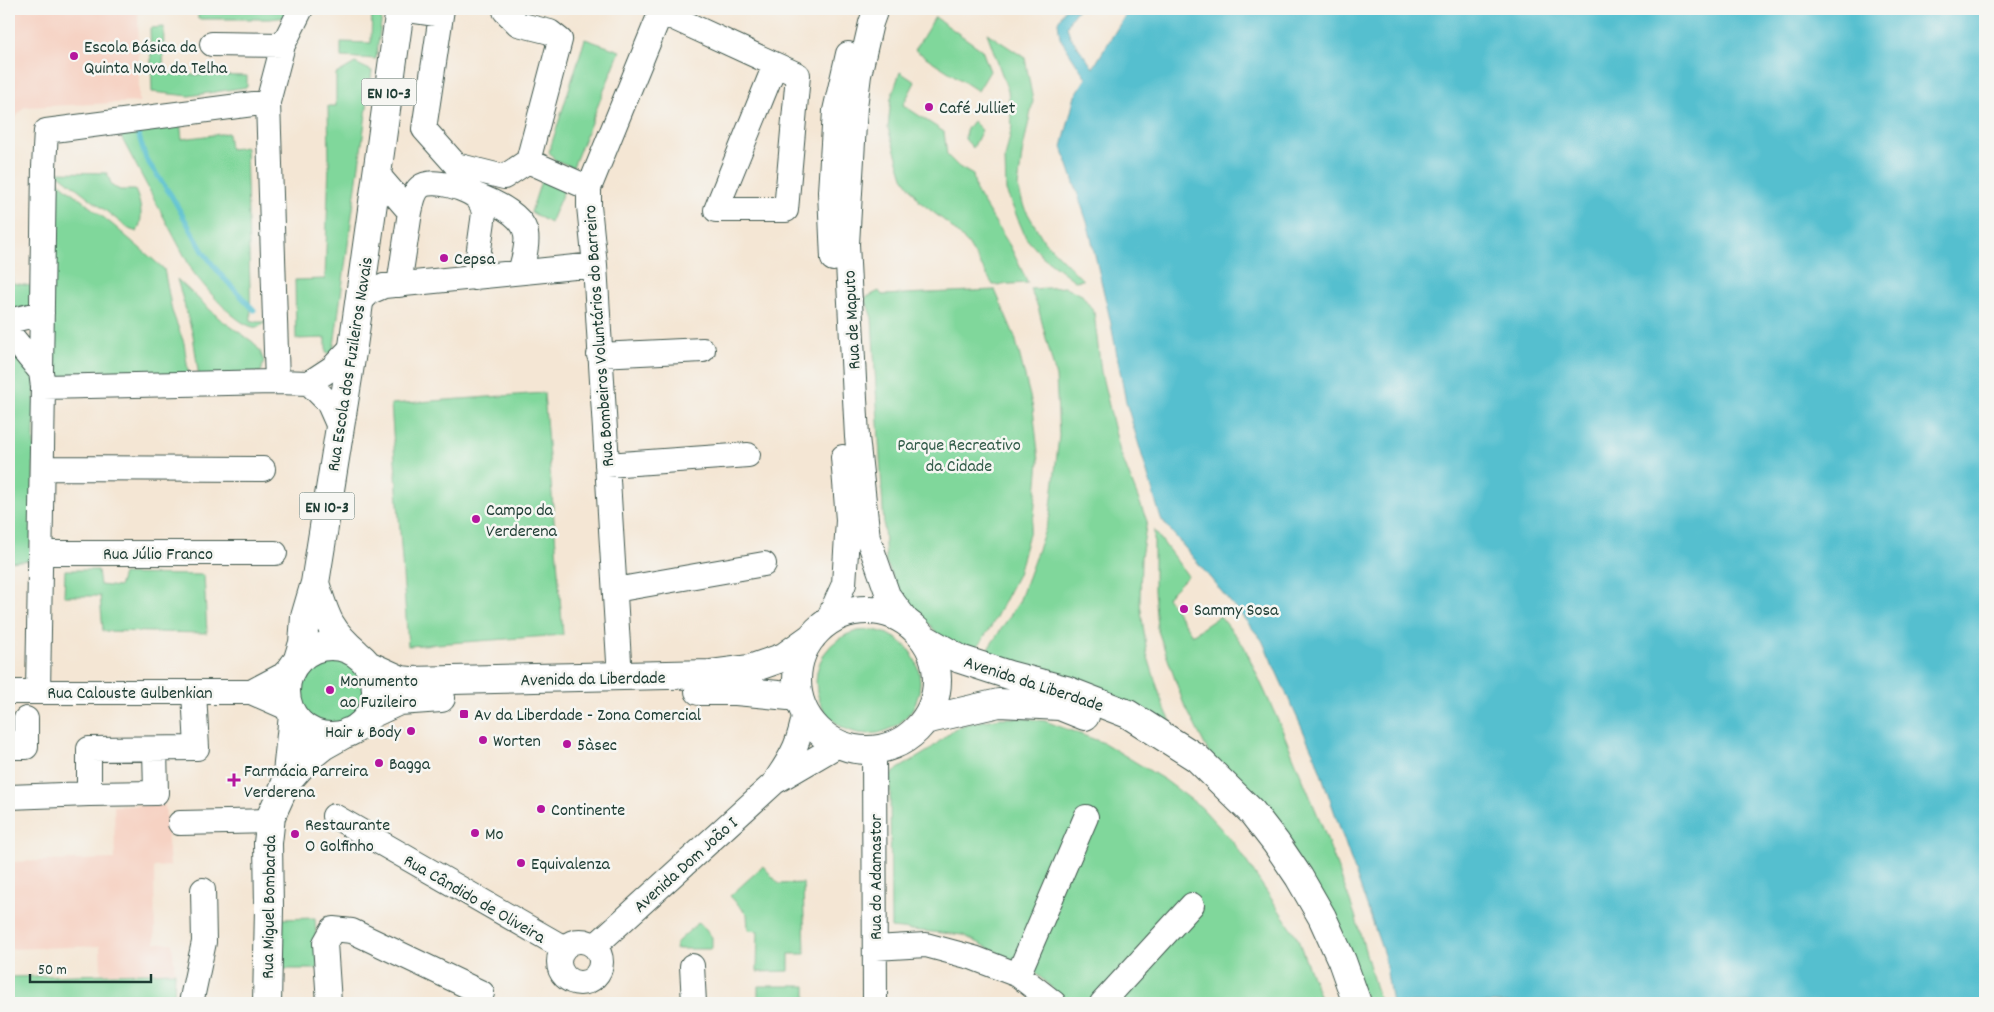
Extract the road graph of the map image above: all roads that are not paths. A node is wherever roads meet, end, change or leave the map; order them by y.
1 (301, 9) edge
2 (400, 9) edge
3 (506, 9) edge
4 (859, 9) edge
5 (876, 9) edge
6 (662, 10) edge
7 (442, 12) edge
8 (212, 44) dead end
9 (283, 45) junction
10 (775, 64) junction
11 (268, 102) junction
12 (528, 162) junction
13 (378, 175) junction
14 (589, 188) junction
15 (465, 190) junction
16 (410, 212) junction
17 (595, 265) junction
18 (520, 272) junction
19 (475, 278) junction
20 (399, 285) junction
21 (359, 303) junction
22 (42, 313) junction
23 (9, 321) edge
24 (9, 333) edge
25 (353, 346) junction
26 (703, 350) dead end
27 (600, 355) junction
28 (42, 380) junction
29 (277, 382) junction
30 (309, 383) junction
31 (340, 429) junction
32 (748, 455) dead end
33 (607, 465) junction
34 (42, 468) junction
35 (263, 469) dead end
36 (40, 553) junction
37 (275, 553) dead end
38 (764, 564) dead end
39 (315, 583) junction
40 (615, 590) junction
41 (819, 629) junction
42 (917, 631) junction
43 (363, 660) junction
44 (296, 662) junction
45 (620, 678) junction
46 (9, 692) edge
47 (38, 692) junction
48 (194, 692) junction
49 (251, 692) junction
50 (802, 704) junction
51 (291, 712) junction
52 (369, 715) junction
53 (26, 719) dead end
54 (925, 720) junction
55 (348, 732) junction
56 (840, 744) junction
57 (9, 747) edge
58 (156, 748) junction
59 (874, 750) junction
60 (775, 782) junction
61 (286, 783) junction
62 (89, 794) junction
63 (9, 797) edge
64 (334, 816) dead end
65 (1086, 817) dead end
66 (270, 821) junction
67 (180, 823) dead end
68 (203, 890) dead end
69 (1192, 904) dead end
70 (595, 946) junction
71 (564, 948) junction
72 (875, 948) junction
73 (692, 966) dead end
74 (1018, 976) junction
75 (482, 993) dead end
76 (585, 993) edge
77 (191, 1003) edge
78 (267, 1003) edge
79 (329, 1003) edge
80 (694, 1003) edge
81 (875, 1003) edge
82 (1054, 1003) edge
83 (1102, 1003) edge
84 (1340, 1003) edge
85 (1357, 1003) edge

1 - 9 street
2 - 7 street
2 - 13 main road, EN 10-3
3 - 12 street
4 - 41 street, Rua de Maputo
5 - 42 street, Rua de Maputo
6 - 10 street
6 - 14 street, Rua Bombeiros Voluntários do Barreiro
7 - 12 street
8 - 9 street
9 - 11 street
10 - 10 street
11 - 22 street
11 - 29 street
12 - 14 street
13 - 16 street
13 - 21 main road, Rua Escola dos Fuzileiros Navais / EN 10-3
14 - 17 street, Rua Bombeiros Voluntários do Barreiro
15 - 16 street
15 - 18 street
15 - 19 street
16 - 20 street
17 - 18 street
17 - 27 street, Rua Bombeiros Voluntários do Barreiro
18 - 19 street
19 - 20 street
20 - 21 street
21 - 25 main road, Rua Escola dos Fuzileiros Navais / EN 10-3
22 - 23 street
22 - 28 street
24 - 28 street
25 - 30 street
25 - 31 main road, Rua Escola dos Fuzileiros Navais / EN 10-3
26 - 27 street
27 - 33 street, Rua Bombeiros Voluntários do Barreiro
28 - 29 street
28 - 34 street
29 - 30 street
30 - 31 street
31 - 39 main road, Rua Escola dos Fuzileiros Navais / EN 10-3
32 - 33 street
33 - 40 street, Rua Bombeiros Voluntários do Barreiro
34 - 35 street
34 - 36 street
36 - 37 street, Rua Júlio Franco
36 - 47 street
38 - 40 street
39 - 43 main road, Rua Escola dos Fuzileiros Navais / EN 10-3
39 - 44 main road, Rua Escola dos Fuzileiros Navais / EN 10-3
40 - 45 street, Rua Bombeiros Voluntários do Barreiro
41 - 42 main road
41 - 45 main road, Avenida da Liberdade
41 - 50 main road
42 - 54 main road
42 - 85 main road, Avenida da Liberdade
43 - 44 main road
43 - 45 main road, Avenida da Liberdade
43 - 52 main road
44 - 49 street, Rua Calouste Gulbenkian
44 - 51 main road
46 - 47 street, Rua Calouste Gulbenkian
47 - 48 street, Rua Calouste Gulbenkian
48 - 49 street, Rua Calouste Gulbenkian
48 - 58 street
49 - 51 street, Rua Calouste Gulbenkian
50 - 52 main road, Avenida da Liberdade
50 - 56 main road
50 - 60 street, Avenida Dom João I
51 - 55 main road
51 - 61 main road, Rua Miguel Bombarda
52 - 55 main road
53 - 57 street
54 - 59 main road
54 - 84 main road, Avenida da Liberdade
55 - 61 main road, Rua Miguel Bombarda
56 - 59 main road
56 - 60 street, Avenida Dom João I
58 - 62 street
58 - 62 street
59 - 72 street, Rua do Adamastor
60 - 70 street, Avenida Dom João I
61 - 66 main road, Rua Miguel Bombarda
62 - 63 street
64 - 71 street, Rua Cândido de Oliveira
65 - 74 street
66 - 67 street
66 - 78 main road, Rua Miguel Bombarda
68 - 77 street
69 - 83 street
70 - 71 street
70 - 76 street
71 - 76 street
72 - 74 street
72 - 81 street, Rua do Adamastor
73 - 80 street
74 - 82 street
75 - 79 street

